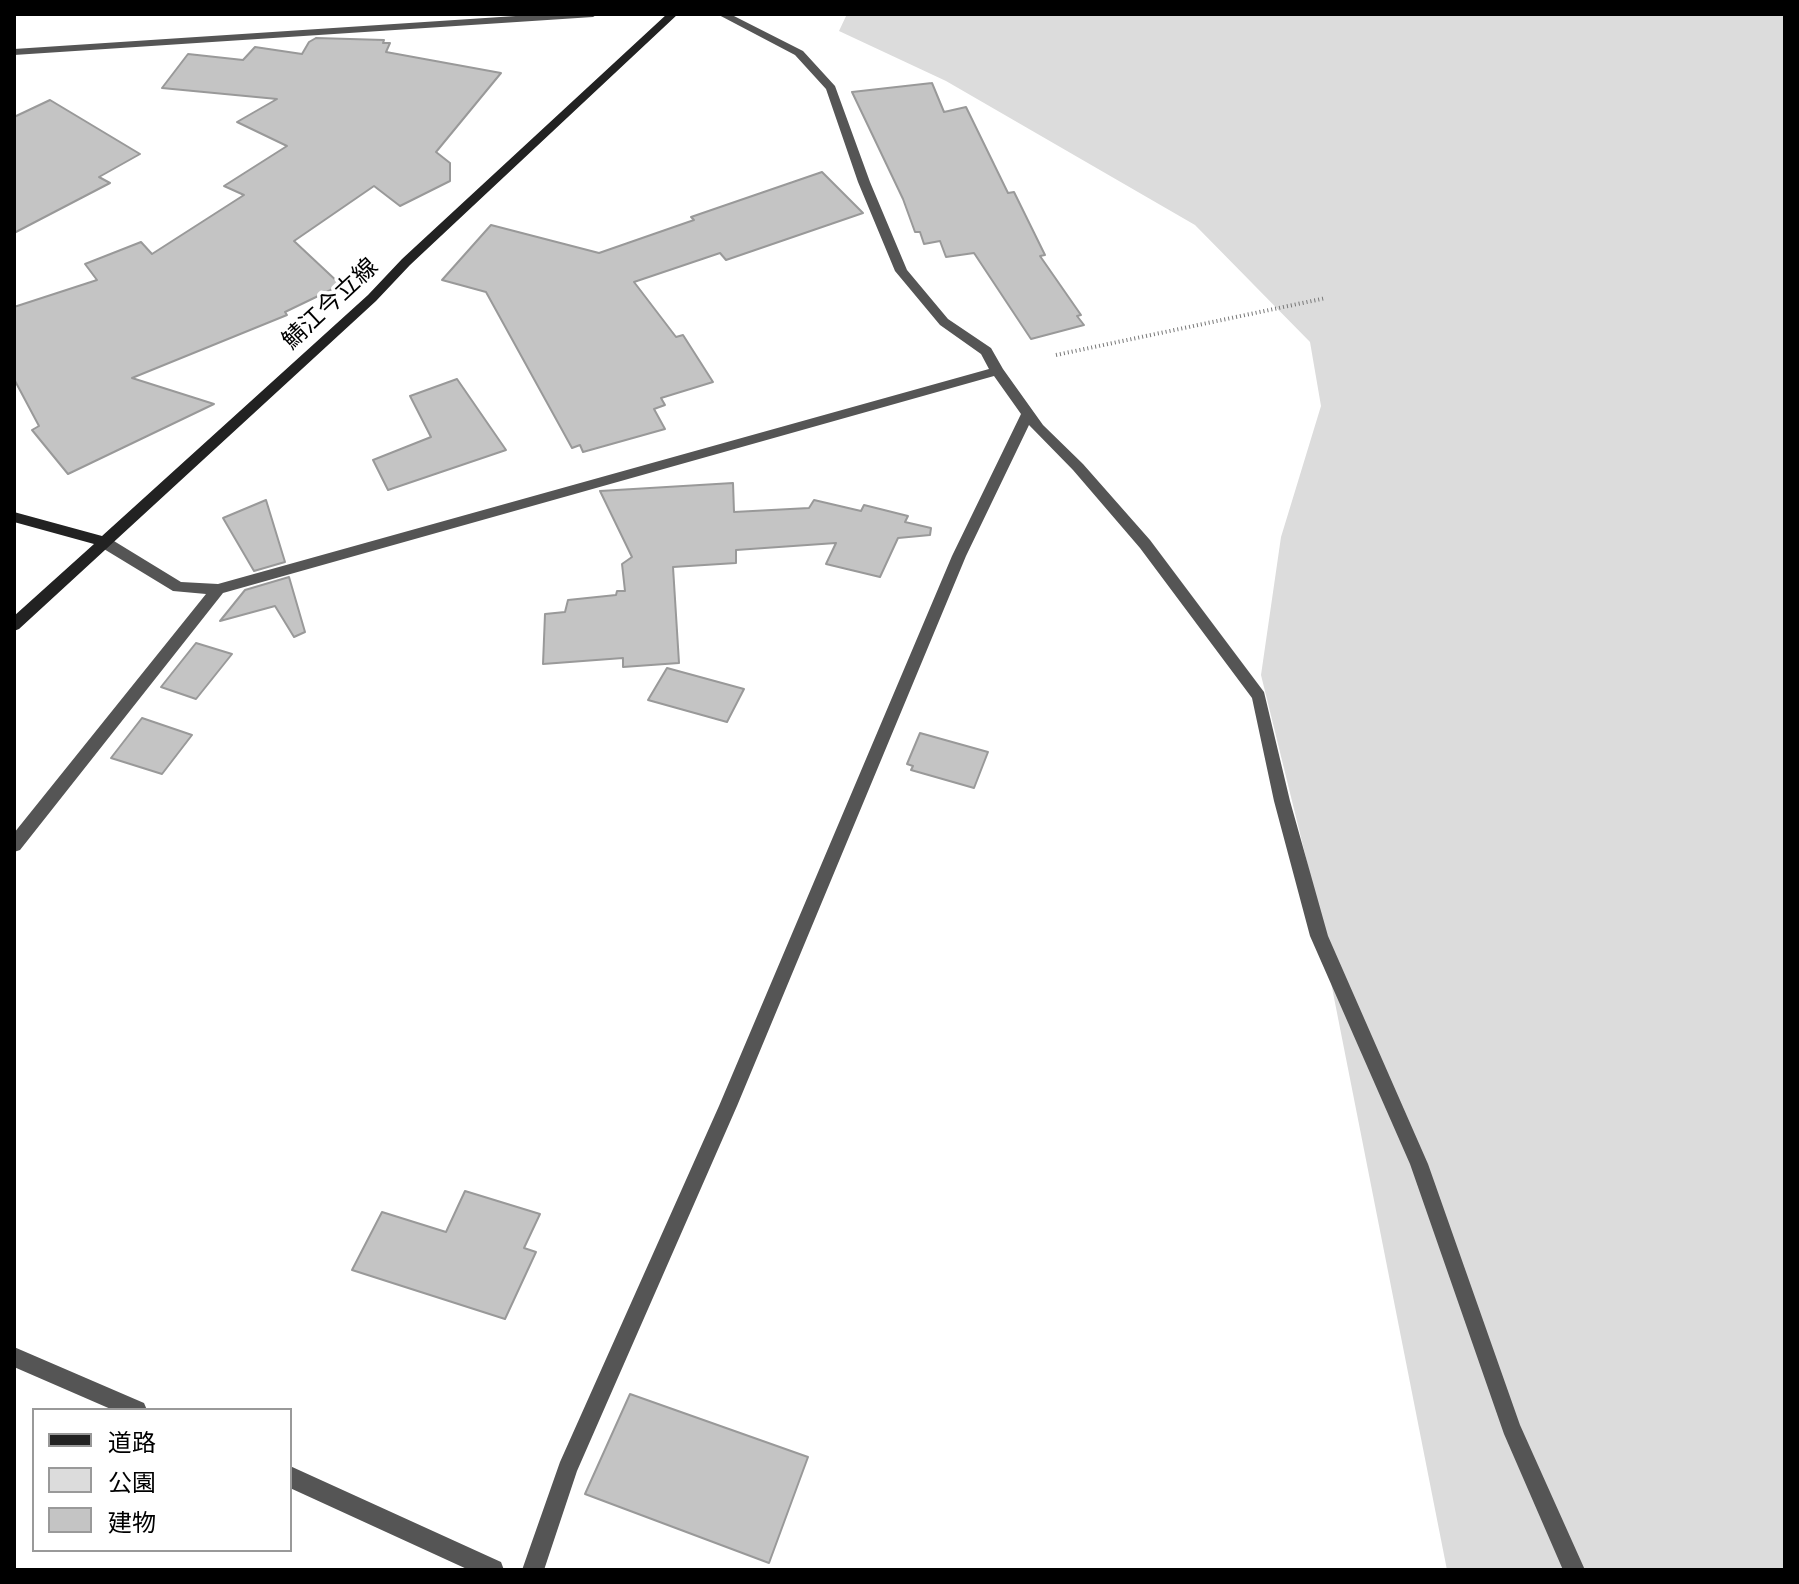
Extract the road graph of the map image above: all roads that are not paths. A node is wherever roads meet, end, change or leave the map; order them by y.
1 (593, 14) edge
2 (673, 14) edge
3 (722, 14) edge
4 (14, 52) edge
5 (997, 371) junction
6 (1028, 414) junction
7 (14, 517) edge
8 (104, 542) junction
9 (218, 589) junction
10 (14, 625) edge
11 (14, 845) edge
12 (14, 1357) edge
13 (132, 1408) edge
14 (292, 1478) edge
15 (493, 1570) edge
16 (533, 1570) edge
17 (1574, 1570) edge

1 - 4 street
2 - 8 main road, 鯖江今立線
3 - 5 street
5 - 6 street
5 - 9 street
6 - 16 street
6 - 17 street
7 - 8 main road
8 - 9 street
8 - 10 main road, 鯖江今立線
9 - 11 street
12 - 13 street
14 - 15 street

